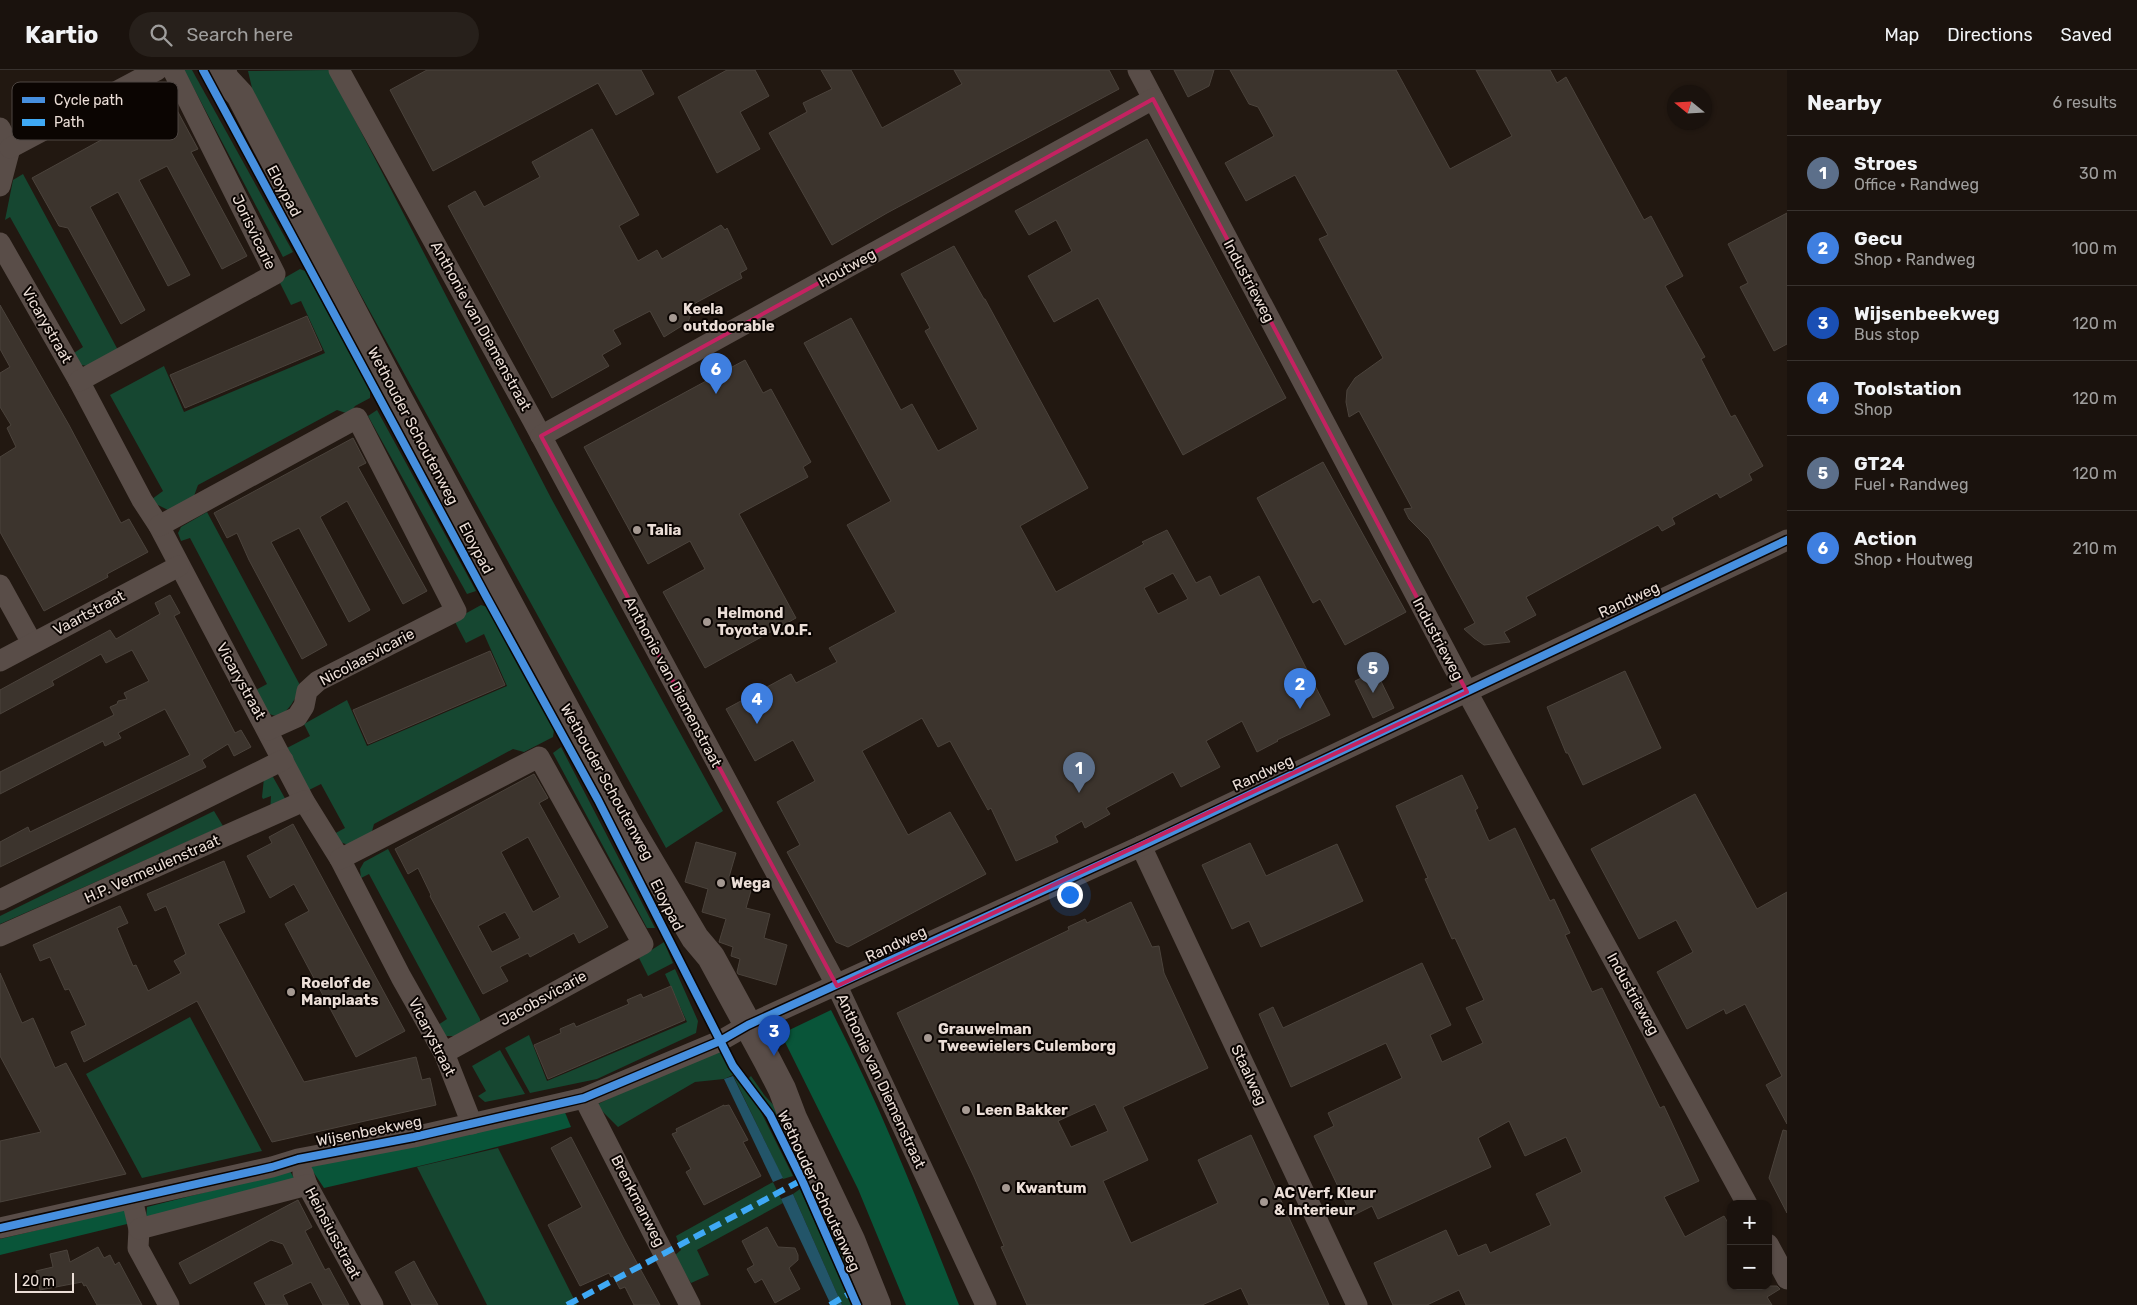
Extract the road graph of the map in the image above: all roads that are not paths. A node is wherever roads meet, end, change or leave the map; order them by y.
1 (157, 70) edge
2 (173, 70) edge
3 (222, 70) edge
4 (339, 70) edge
5 (1138, 70) edge
6 (134, 82) edge
7 (241, 83) edge
8 (1152, 99) junction
9 (0, 128) edge
10 (25, 140) edge
11 (10, 148) junction
12 (0, 186) edge
13 (0, 243) edge
14 (79, 381) junction
15 (541, 436) junction
16 (159, 526) junction
17 (1787, 540) edge
18 (179, 566) junction
19 (0, 585) edge
20 (32, 643) junction
21 (0, 661) edge
22 (1467, 692) junction
23 (268, 730) junction
24 (283, 760) junction
25 (304, 801) junction
26 (1141, 846) junction
27 (340, 859) junction
28 (0, 900) edge
29 (0, 936) edge
30 (837, 986) junction
31 (741, 1029) junction
32 (444, 1053) junction
33 (584, 1098) junction
34 (472, 1124) junction
35 (298, 1159) junction
36 (307, 1185) junction
37 (132, 1199) junction
38 (1744, 1200) edge
39 (0, 1228) edge
40 (139, 1230) junction
41 (1769, 1245) edge
42 (1787, 1279) edge
43 (169, 1305) edge
44 (373, 1305) edge
45 (690, 1305) edge
46 (877, 1305) edge
47 (986, 1305) edge
48 (1357, 1305) edge

1 - 6 street
2 - 14 street, Jorisvicarie
3 - 7 street, Wethouder Schoutenweg
4 - 15 street, Anthonie van Diemenstraat
5 - 8 street, Industrieweg
7 - 31 street, Wethouder Schoutenweg
8 - 15 street, Houtweg
8 - 22 street, Industrieweg
9 - 11 street
10 - 11 street
11 - 12 street
13 - 14 street, Vicarystraat
14 - 16 street, Vicarystraat
15 - 30 street, Anthonie van Diemenstraat
16 - 18 street, Vicarystraat
16 - 23 street, Nicolaasvicarie
17 - 22 street, Randweg
18 - 20 street, Vaartstraat
18 - 23 street, Vicarystraat
19 - 20 street
20 - 21 street, Vaartstraat
22 - 26 street, Randweg
22 - 38 street, Industrieweg
23 - 24 street, Vicarystraat
24 - 25 street, Vicarystraat
24 - 28 street
25 - 27 street, Vicarystraat
25 - 29 street, H.P. Vermeulenstraat
26 - 30 street, Randweg
26 - 48 street, Staalweg
27 - 32 street, Vicarystraat
27 - 32 street, Jacobsvicarie
30 - 31 street, Randweg
30 - 47 street, Anthonie van Diemenstraat
31 - 33 street, Wijsenbeekweg
31 - 46 street, Wethouder Schoutenweg
32 - 34 street, Vicarystraat
33 - 34 street, Wijsenbeekweg
33 - 45 street, Brenkmanweg
34 - 35 street, Wijsenbeekweg
35 - 36 street, Heinsiusstraat
35 - 37 street, Wijsenbeekweg
36 - 40 street
36 - 44 street, Heinsiusstraat
37 - 39 street, Wijsenbeekweg
37 - 40 street
40 - 43 street
41 - 42 street

